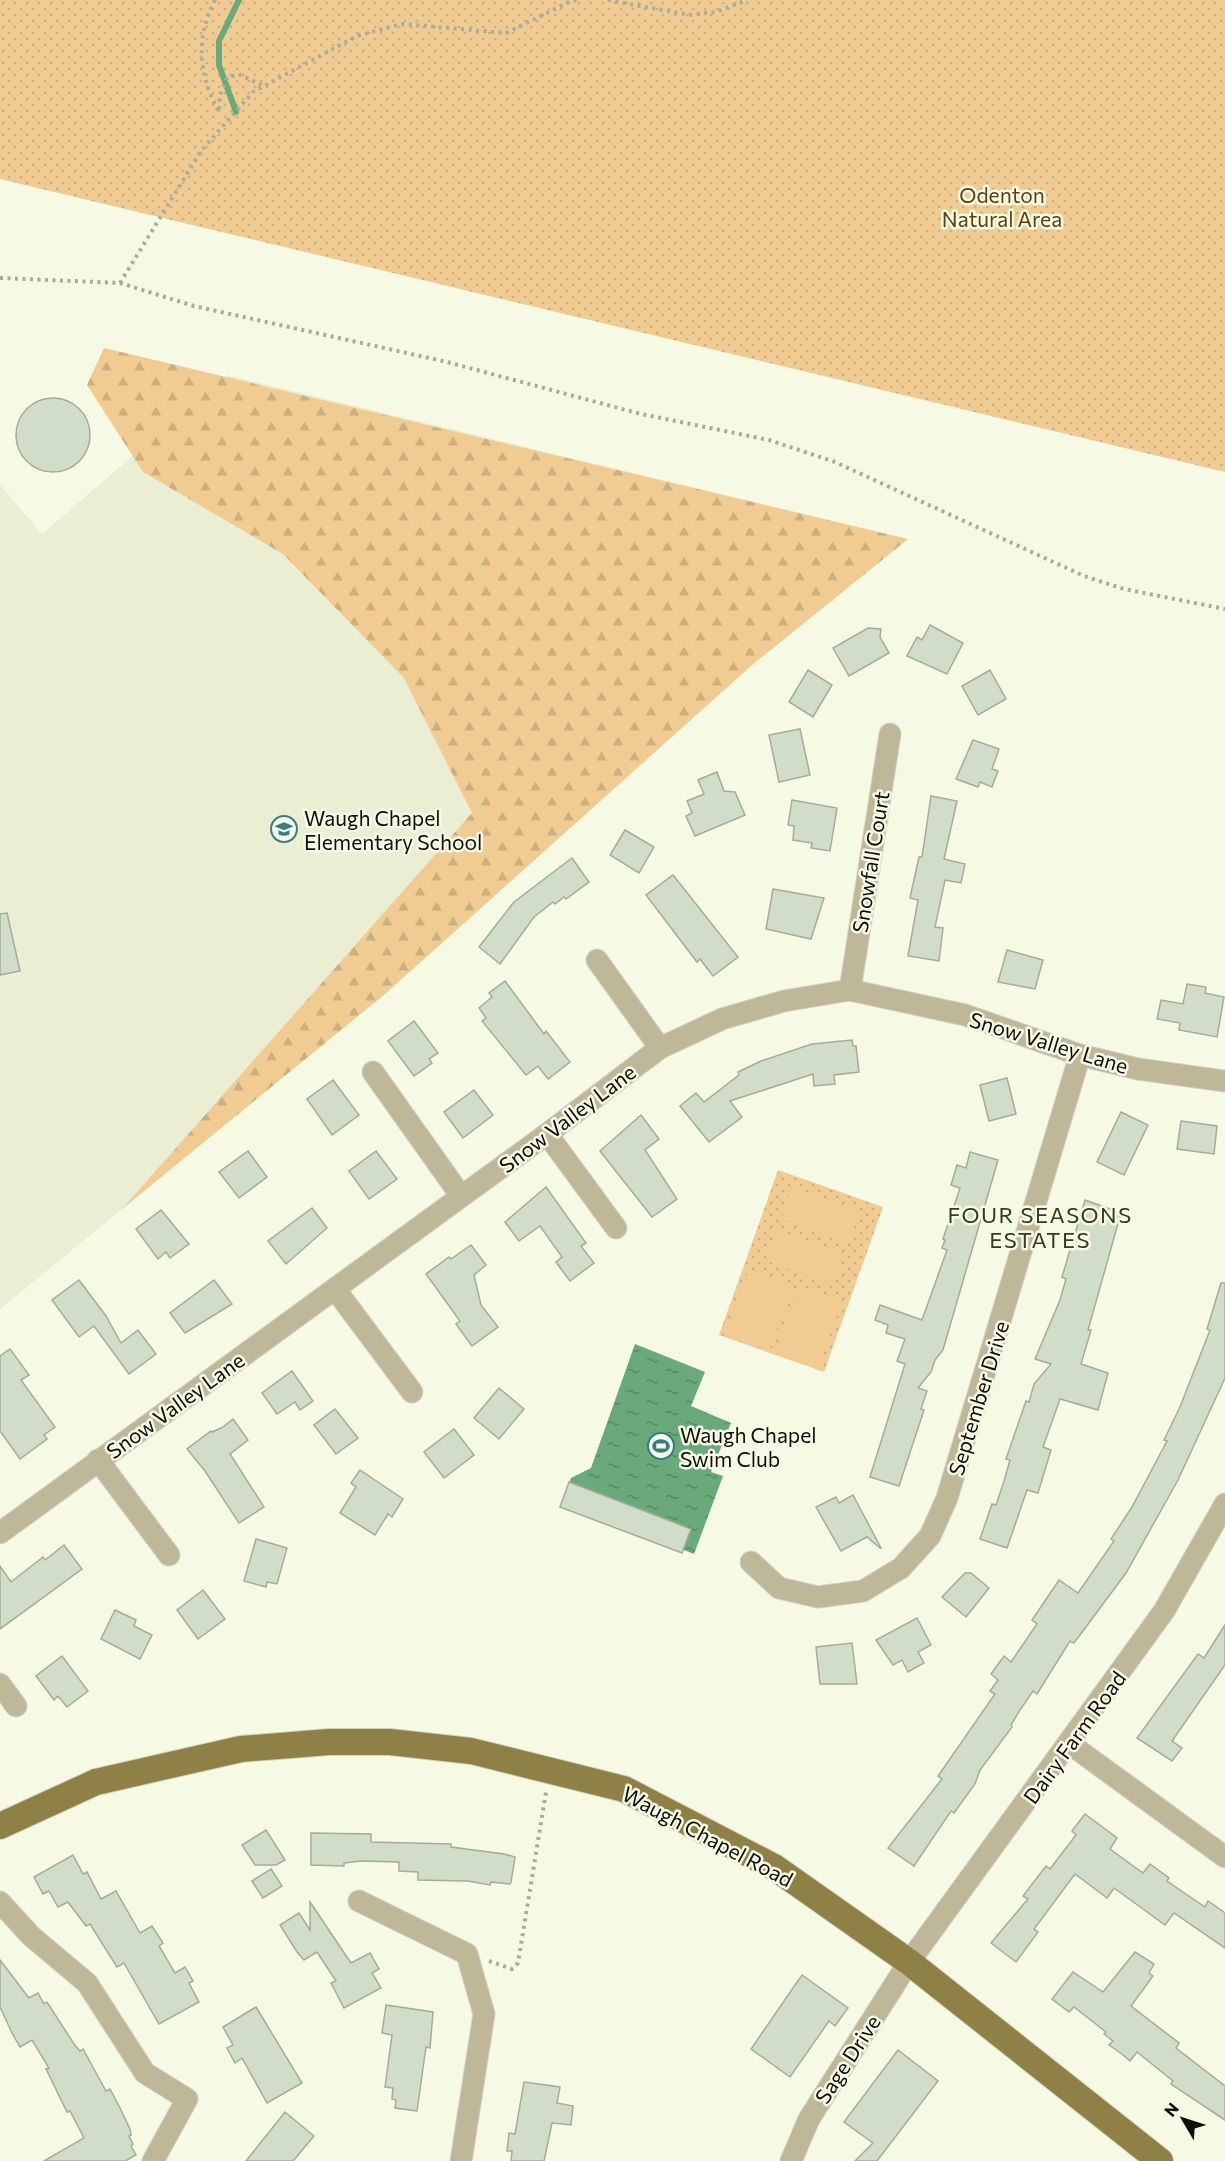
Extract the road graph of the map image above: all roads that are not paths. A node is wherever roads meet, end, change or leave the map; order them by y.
1 (890, 734) dead end
2 (597, 960) dead end
3 (850, 990) junction
4 (660, 1048) junction
5 (1080, 1056) junction
6 (373, 1072) dead end
7 (1225, 1081) edge
8 (548, 1134) junction
9 (461, 1196) junction
10 (616, 1228) dead end
11 (335, 1288) junction
12 (412, 1392) dead end
13 (98, 1460) junction
14 (1225, 1504) edge
15 (0, 1533) edge
16 (169, 1555) dead end
17 (752, 1562) dead end
18 (0, 1684) edge
19 (16, 1706) dead end
20 (1070, 1744) junction
21 (0, 1826) edge
22 (1225, 1857) edge
23 (359, 1901) dead end
24 (0, 1902) edge
25 (909, 1962) junction
26 (153, 2161) edge
27 (461, 2161) edge
28 (792, 2161) edge
29 (1160, 2161) edge

1 - 3 street, Snowfall Court
2 - 4 street
3 - 4 street, Snow Valley Lane
3 - 5 street, Snow Valley Lane
4 - 8 street, Snow Valley Lane
5 - 7 street, Snow Valley Lane
5 - 17 street, September Drive
6 - 9 street
8 - 9 street, Snow Valley Lane
8 - 10 street
9 - 11 street, Snow Valley Lane
11 - 12 street
11 - 13 street, Snow Valley Lane
13 - 15 street, Snow Valley Lane
13 - 16 street
14 - 20 street, Dairy Farm Road
18 - 19 street
20 - 22 street
20 - 25 street, Dairy Farm Road
21 - 25 main road, Waugh Chapel Road
23 - 27 street
24 - 26 street
25 - 28 street, Sage Drive
25 - 29 main road, Waugh Chapel Road

